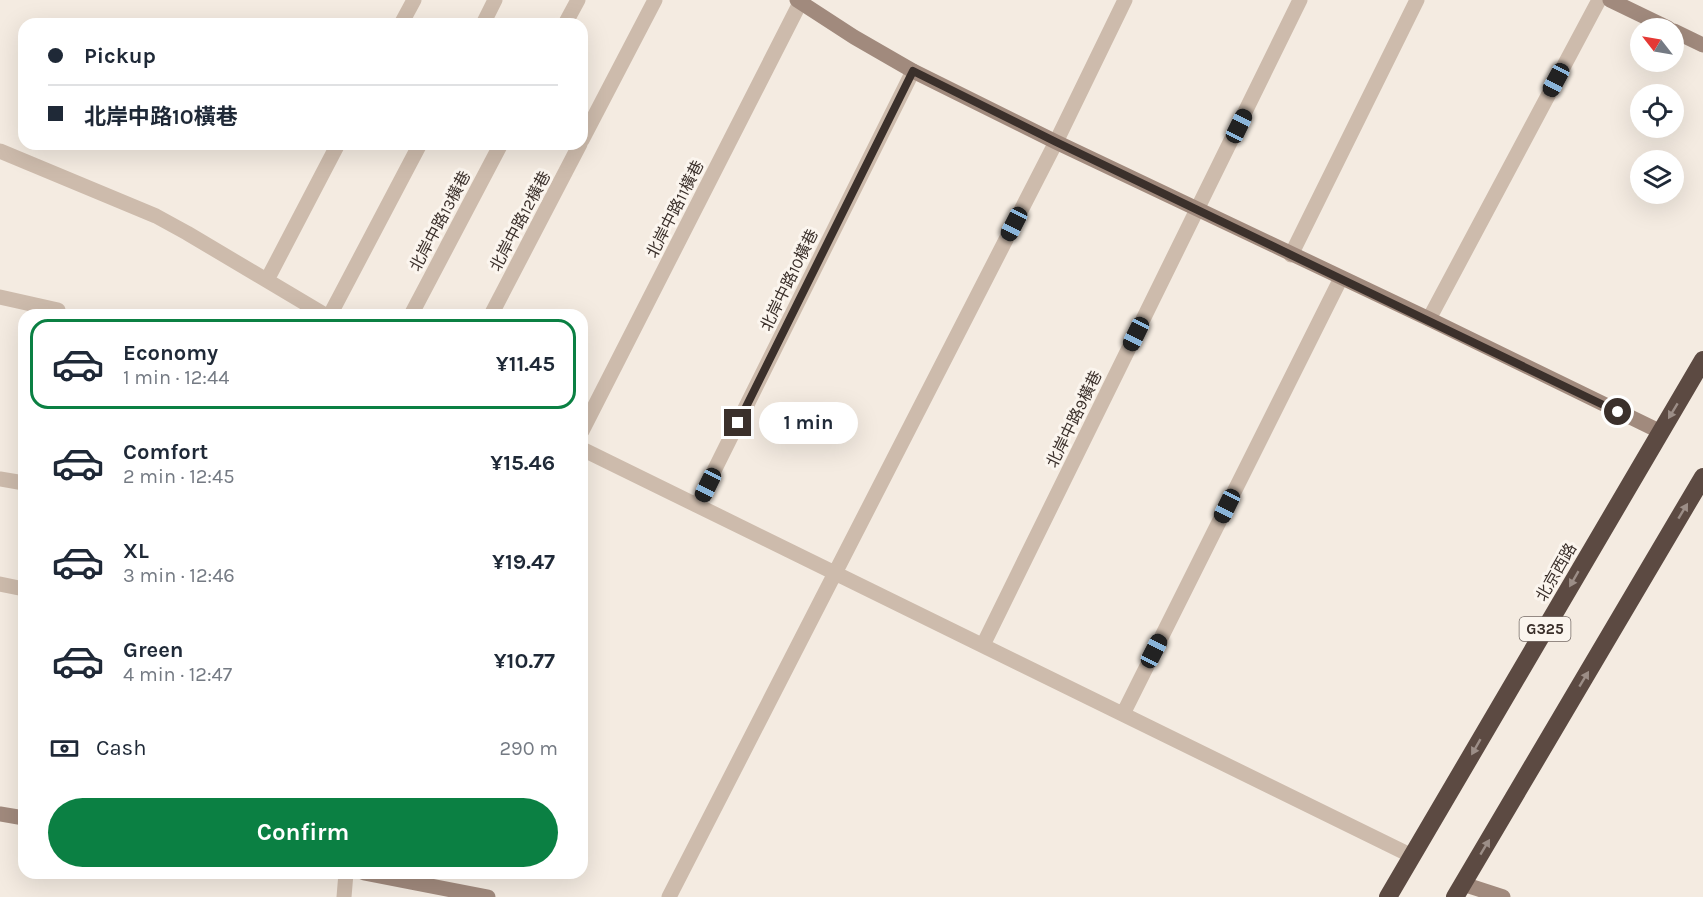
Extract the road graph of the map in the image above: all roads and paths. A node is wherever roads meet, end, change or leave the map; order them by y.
1 (414, 0) edge
2 (495, 0) edge
3 (578, 0) edge
4 (655, 0) edge
5 (1125, 0) edge
6 (1300, 0) edge
7 (1417, 0) edge
8 (1599, 0) edge
9 (1610, 0) edge
10 (799, 1) edge
11 (404, 18) edge
12 (486, 18) edge
13 (568, 18) edge
14 (1647, 18) edge
15 (1684, 36) edge
16 (1703, 45) edge
17 (913, 71) junction
18 (588, 129) edge
19 (1056, 142) junction
20 (335, 150) edge
21 (417, 150) edge
22 (498, 150) edge
23 (577, 150) edge
24 (0, 151) edge
25 (1198, 210) junction
26 (1291, 255) junction
27 (1341, 278) junction
28 (267, 280) junction
29 (0, 297) edge
30 (58, 309) dead end
31 (317, 309) edge
32 (330, 309) edge
33 (414, 309) edge
34 (494, 309) edge
35 (1429, 319) junction
36 (1703, 360) edge
37 (588, 420) edge
38 (1661, 432) junction
39 (588, 451) edge
40 (1703, 477) edge
41 (0, 478) edge
42 (18, 482) edge
43 (697, 505) junction
44 (835, 573) junction
45 (0, 584) edge
46 (18, 588) edge
47 (983, 645) junction
48 (1123, 714) junction
49 (0, 814) edge
50 (18, 817) edge
51 (1412, 856) junction
52 (346, 879) edge
53 (395, 879) edge
54 (1459, 891) edge
55 (344, 897) edge
56 (489, 897) edge
57 (669, 897) edge
58 (1388, 897) edge
59 (1503, 897) edge

1 - 11 street
2 - 12 street
3 - 13 street
4 - 18 street, 北岸中路12橫巷
5 - 19 street
6 - 25 street, 北岸中路9橫巷
7 - 26 street
8 - 35 street
9 - 14 street
10 - 17 street
10 - 37 street, 北岸中路11橫巷
15 - 16 street
17 - 19 street
17 - 43 street, 北岸中路10橫巷
19 - 25 street
19 - 44 street
20 - 28 street
21 - 32 street
22 - 33 street, 北岸中路13橫巷
23 - 34 street, 北岸中路12橫巷
24 - 28 street
25 - 26 street
25 - 47 street, 北岸中路9橫巷
26 - 27 street
27 - 35 street
27 - 48 street
28 - 31 street
29 - 30 street
35 - 38 street
36 -> 38 highway, 北京西路 / G325
38 -> 51 highway, 北京西路 / G325
39 - 43 street
54 -> 40 highway
41 - 42 street
43 - 44 street
44 - 47 street
44 - 57 street
45 - 46 street
47 - 48 street
48 - 51 street
49 - 50 street
51 - 58 highway, 北京西路 / G325
52 - 55 street
53 - 56 street
54 - 59 street

